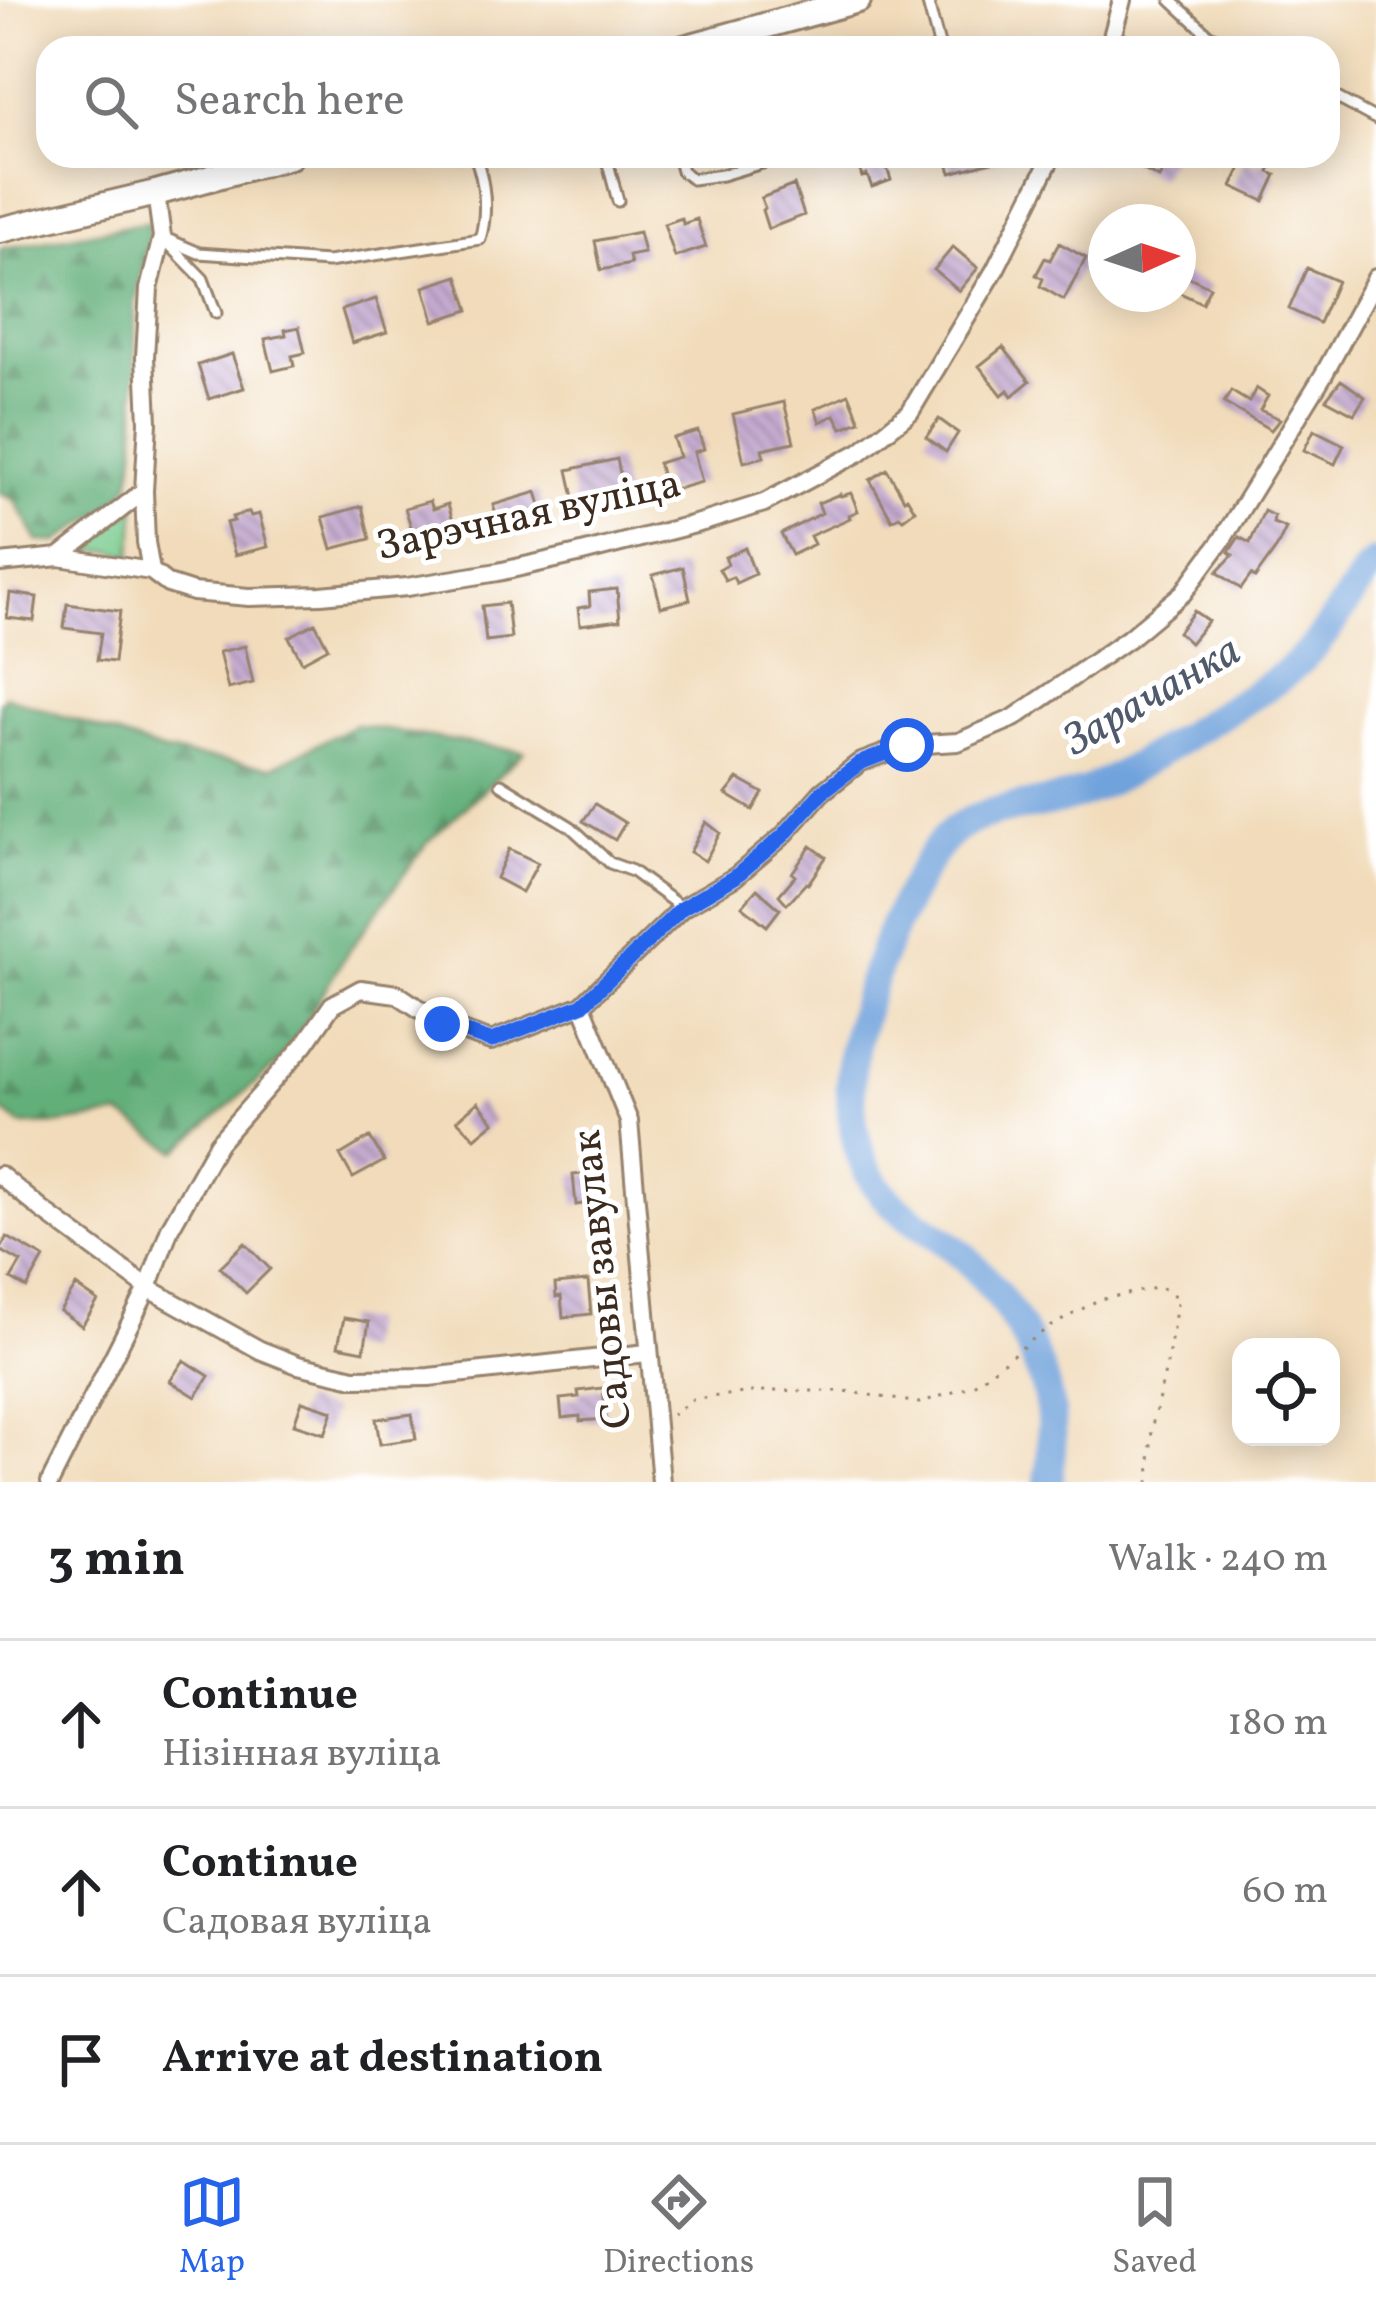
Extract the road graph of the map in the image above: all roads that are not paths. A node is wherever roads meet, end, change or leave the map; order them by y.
1 (858, 0) edge
2 (927, 0) edge
3 (1122, 0) edge
4 (1172, 0) edge
5 (727, 36) edge
6 (937, 36) edge
7 (1112, 36) edge
8 (1211, 36) edge
9 (1340, 100) edge
10 (1376, 119) edge
11 (247, 168) edge
12 (479, 168) edge
13 (608, 168) edge
14 (682, 168) edge
15 (746, 168) edge
16 (1046, 168) edge
17 (156, 193) junction
18 (618, 201) dead end
19 (0, 230) edge
20 (162, 237) junction
21 (1376, 278) edge
22 (216, 313) dead end
23 (144, 490) junction
24 (59, 557) junction
25 (0, 563) edge
26 (151, 571) junction
27 (501, 784) dead end
28 (682, 908) junction
29 (582, 1005) junction
30 (0, 1175) edge
31 (148, 1288) junction
32 (647, 1354) junction
33 (50, 1482) edge
34 (661, 1482) edge

1 - 5 street
2 - 6 lane
3 - 7 street
4 - 8 lane
9 - 10 lane
11 - 17 street
12 - 20 lane
13 - 18 lane
14 - 15 lane
16 - 26 street, Зарэчная вуліца
17 - 19 street
17 - 20 street
20 - 22 lane
20 - 23 street
21 - 28 street
23 - 24 street
23 - 26 street
24 - 25 street, Зарэчная вуліца
24 - 26 street, Зарэчная вуліца
27 - 28 lane
28 - 29 street
29 - 31 street
29 - 32 street, Садовы завулак
30 - 31 street
31 - 32 street
31 - 33 street
32 - 34 street, Садовы завулак

